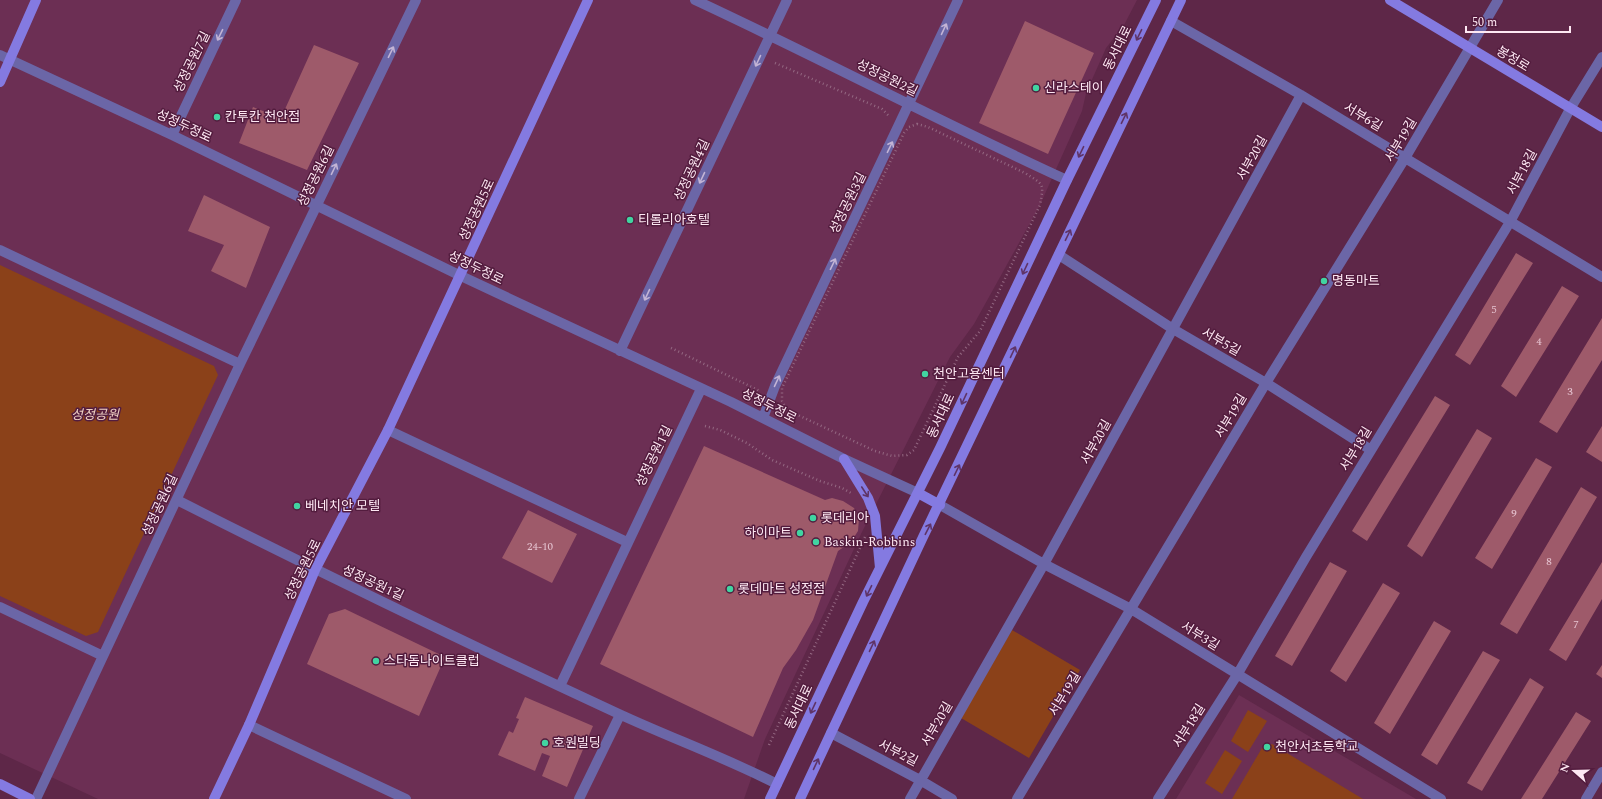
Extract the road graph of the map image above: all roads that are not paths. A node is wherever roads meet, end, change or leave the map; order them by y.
1 (36, 0) edge
2 (236, 0) edge
3 (416, 0) edge
4 (588, 0) edge
5 (695, 0) edge
6 (787, 0) edge
7 (958, 0) edge
8 (1156, 0) edge
9 (1181, 0) edge
10 (1390, 0) edge
11 (1498, 0) edge
12 (1171, 21) junction
13 (770, 35) junction
14 (1470, 48) junction
15 (0, 55) edge
16 (1602, 57) edge
17 (11, 60) junction
18 (0, 82) edge
19 (1301, 95) junction
20 (909, 104) junction
21 (1570, 109) junction
22 (1602, 127) edge
23 (172, 135) junction
24 (1405, 158) junction
25 (1067, 180) junction
26 (317, 204) junction
27 (1510, 222) junction
28 (0, 250) edge
29 (1059, 255) junction
30 (461, 276) junction
31 (1602, 277) edge
32 (1173, 329) junction
33 (620, 351) junction
34 (240, 364) junction
35 (1266, 383) junction
36 (701, 389) junction
37 (763, 418) junction
38 (388, 430) junction
39 (1371, 450) junction
40 (844, 459) junction
41 (918, 493) junction
42 (178, 500) junction
43 (940, 505) junction
44 (627, 542) junction
45 (1044, 564) junction
46 (880, 569) junction
47 (315, 570) junction
48 (0, 608) edge
49 (1131, 609) junction
50 (103, 656) junction
51 (1237, 675) junction
52 (560, 686) junction
53 (620, 715) junction
54 (249, 725) junction
55 (831, 733) junction
56 (1602, 772) edge
57 (920, 780) junction
58 (0, 784) edge
59 (777, 784) junction
60 (30, 799) edge
61 (36, 799) edge
62 (214, 799) edge
63 (406, 799) edge
64 (579, 799) edge
65 (770, 799) edge
66 (800, 799) edge
67 (910, 799) edge
68 (952, 799) edge
69 (1017, 799) edge
70 (1158, 799) edge
71 (1441, 799) edge
72 (1586, 799) edge

1 - 17 main road
2 -> 23 street, 성정공원7길
26 -> 3 street, 성정공원6길
4 - 30 main road, 성정공원5로
5 - 13 street, 성정공원2길
6 - 13 street, 성정공원4길
20 -> 7 street, 성정공원3길
8 -> 25 main road, 동서대로
9 - 12 main road
10 - 14 main road, 봉정로
11 - 14 street, 서부19길
12 - 19 street, 서부6길
29 -> 12 main road
13 - 20 street, 성정공원2길
13 -> 33 street, 성정공원4길
14 - 21 main road, 봉정로
14 - 24 street, 서부19길
15 - 17 street, 성정두정로
16 - 21 street, 서부18길
17 - 18 main road
17 - 23 street, 성정두정로
19 - 24 street, 서부6길
19 - 32 street, 서부20길
20 - 25 street, 성정공원2길
37 -> 20 street, 성정공원3길
21 - 22 main road, 봉정로
21 - 27 street, 서부18길
23 - 26 street, 성정두정로
24 - 27 street, 서부6길
24 - 35 street, 서부19길
25 -> 41 main road, 동서대로
26 - 30 street, 성정두정로
26 - 34 street, 성정공원6길
27 - 31 street, 서부6길
27 - 39 street, 서부18길
28 - 34 street
29 - 32 street, 서부5길
43 -> 29 main road
30 - 33 street, 성정두정로
30 - 38 main road, 성정공원5로
32 - 35 street, 서부5길
32 - 45 street, 서부20길
33 - 36 street, 성정두정로
34 - 42 street, 성정공원6길
35 - 39 street, 서부5길
35 - 49 street, 서부19길
36 - 37 street, 성정두정로
36 - 44 street, 성정공원1길
37 - 40 street, 성정두정로
38 - 44 street
38 - 47 main road, 성정공원5로
39 - 51 street, 서부18길
40 - 41 street, 성정두정로
40 -> 46 main road
41 - 43 main road, 성정두정로
41 - 46 main road, 동서대로
42 - 47 street, 성정공원1길
42 - 50 street, 성정공원6길
43 - 45 street, 서부3길
55 -> 43 main road
44 - 52 street, 성정공원1길
45 - 49 street, 서부3길
45 - 57 street, 서부20길
46 -> 59 main road, 동서대로
47 - 52 street, 성정공원1길
47 - 54 main road, 성정공원5로
48 - 50 street
49 - 51 street, 서부3길
49 - 69 street, 서부19길
50 - 61 street, 성정공원6길
51 - 70 street, 서부18길
51 - 71 street, 서부3길
52 - 53 street, 성정공원1길
53 - 59 street, 성정공원1길
53 - 64 street
54 - 62 main road, 성정공원5로
54 - 63 street
55 - 57 street, 서부2길
66 -> 55 main road
56 - 72 street
57 - 67 street, 서부20길
57 - 68 street, 서부2길
58 - 60 main road
59 - 65 main road, 동서대로

